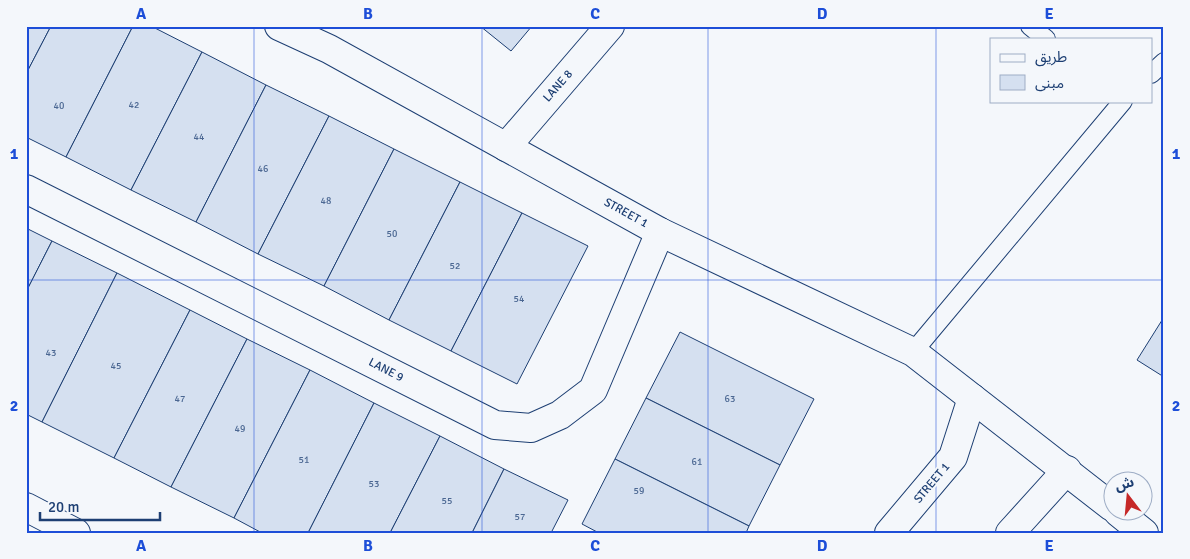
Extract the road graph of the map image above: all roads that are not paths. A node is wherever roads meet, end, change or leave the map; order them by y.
1 (279, 26) edge
2 (610, 26) edge
3 (1030, 26) edge
4 (1045, 38) edge
5 (1164, 62) edge
6 (1152, 73) edge
7 (1122, 102) edge
8 (506, 147) junction
9 (26, 189) edge
10 (660, 232) junction
11 (913, 352) junction
12 (972, 398) junction
13 (1067, 470) junction
14 (1102, 499) edge
15 (26, 508) edge
16 (1130, 522) edge
17 (76, 533) edge
18 (889, 533) edge
19 (1010, 533) edge
20 (1144, 533) edge

1 - 8 street, STREET 1
2 - 8 street, LANE 8
3 - 4 lane
5 - 6 lane
7 - 11 lane
8 - 10 street, STREET 1
9 - 10 street, LANE 9
10 - 11 street, STREET 1
11 - 12 street, STREET 1
12 - 13 street, STREET 1
12 - 18 street, STREET 1
13 - 14 street, STREET 1
13 - 19 street
15 - 17 street
16 - 20 street

